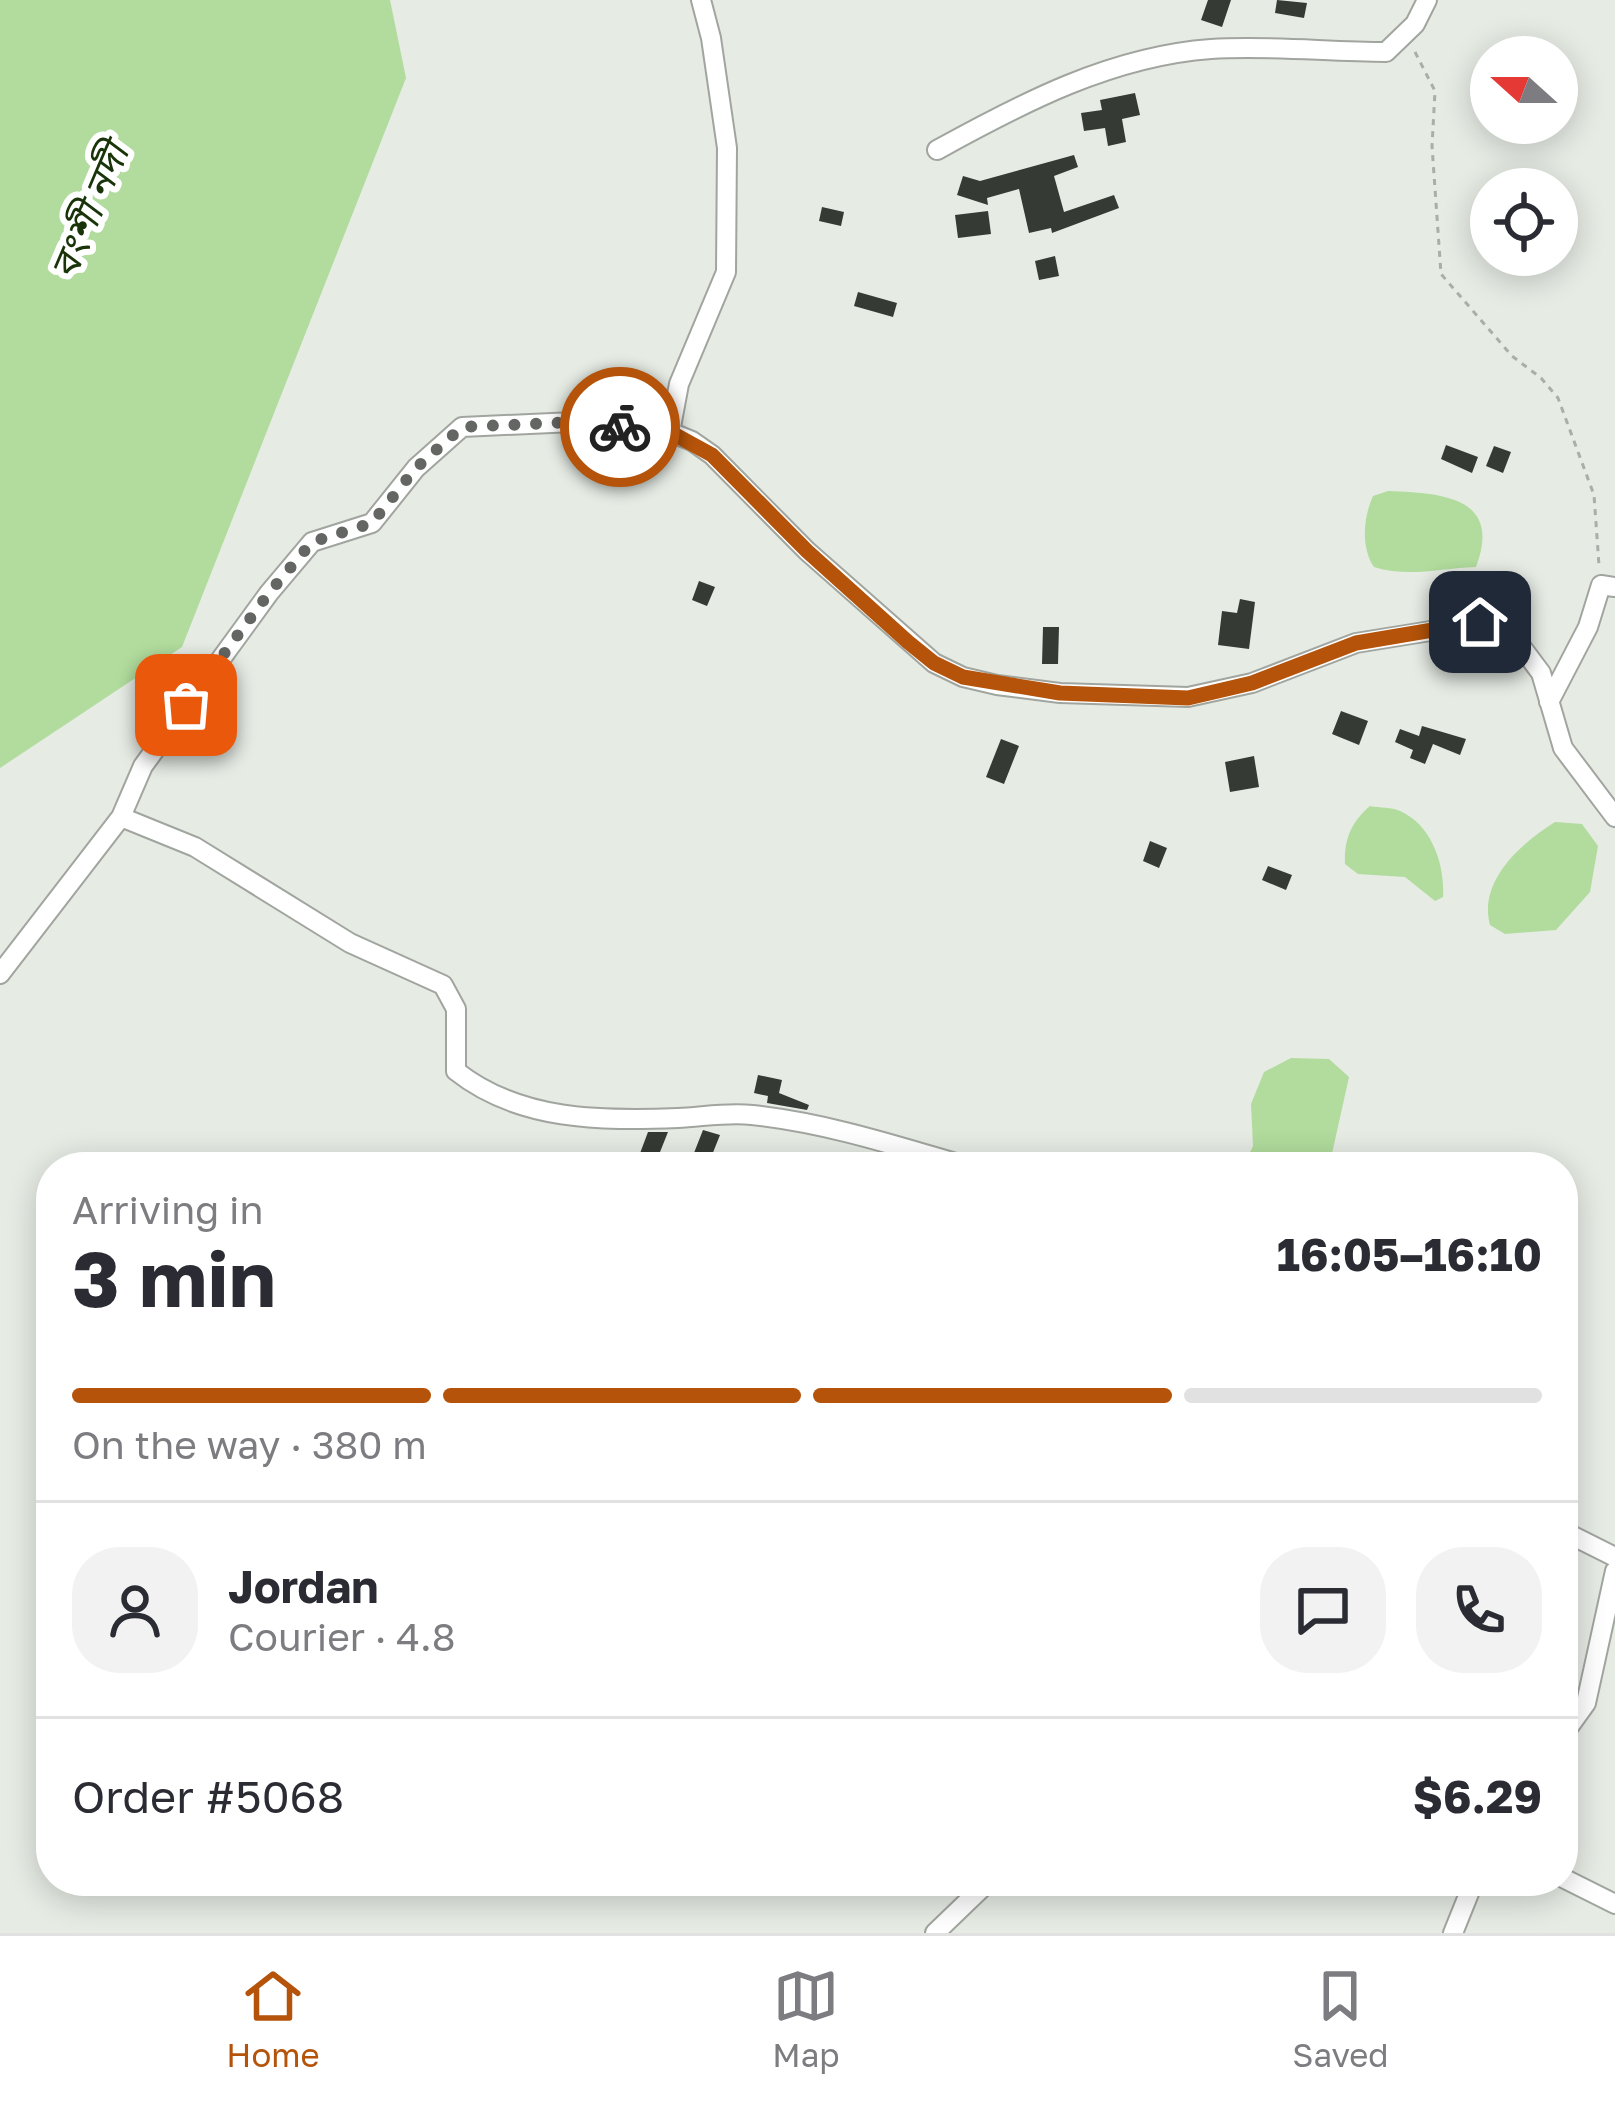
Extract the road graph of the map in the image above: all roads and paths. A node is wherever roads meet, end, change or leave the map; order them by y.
1 (700, 0) edge
2 (1427, 0) edge
3 (1403, 38) junction
4 (938, 150) dead end
5 (670, 432) junction
6 (1608, 586) edge
7 (1550, 702) junction
8 (1615, 817) edge
9 (122, 818) junction
10 (0, 974) edge
11 (919, 1152) edge
12 (1578, 1538) edge
13 (1615, 1557) edge
14 (1615, 1571) edge
15 (1578, 1714) edge
16 (1578, 1886) edge
17 (972, 1896) edge
18 (1468, 1896) edge
19 (1615, 1904) edge
20 (934, 1933) edge
21 (1453, 1933) edge

1 - 5 street
2 - 3 street
3 - 4 street
3 - 6 path
5 - 7 street
5 - 9 street
6 - 7 street
7 - 8 street
9 - 10 street
9 - 11 street
12 - 13 street
14 - 15 street
16 - 19 street
17 - 20 street
18 - 21 street

